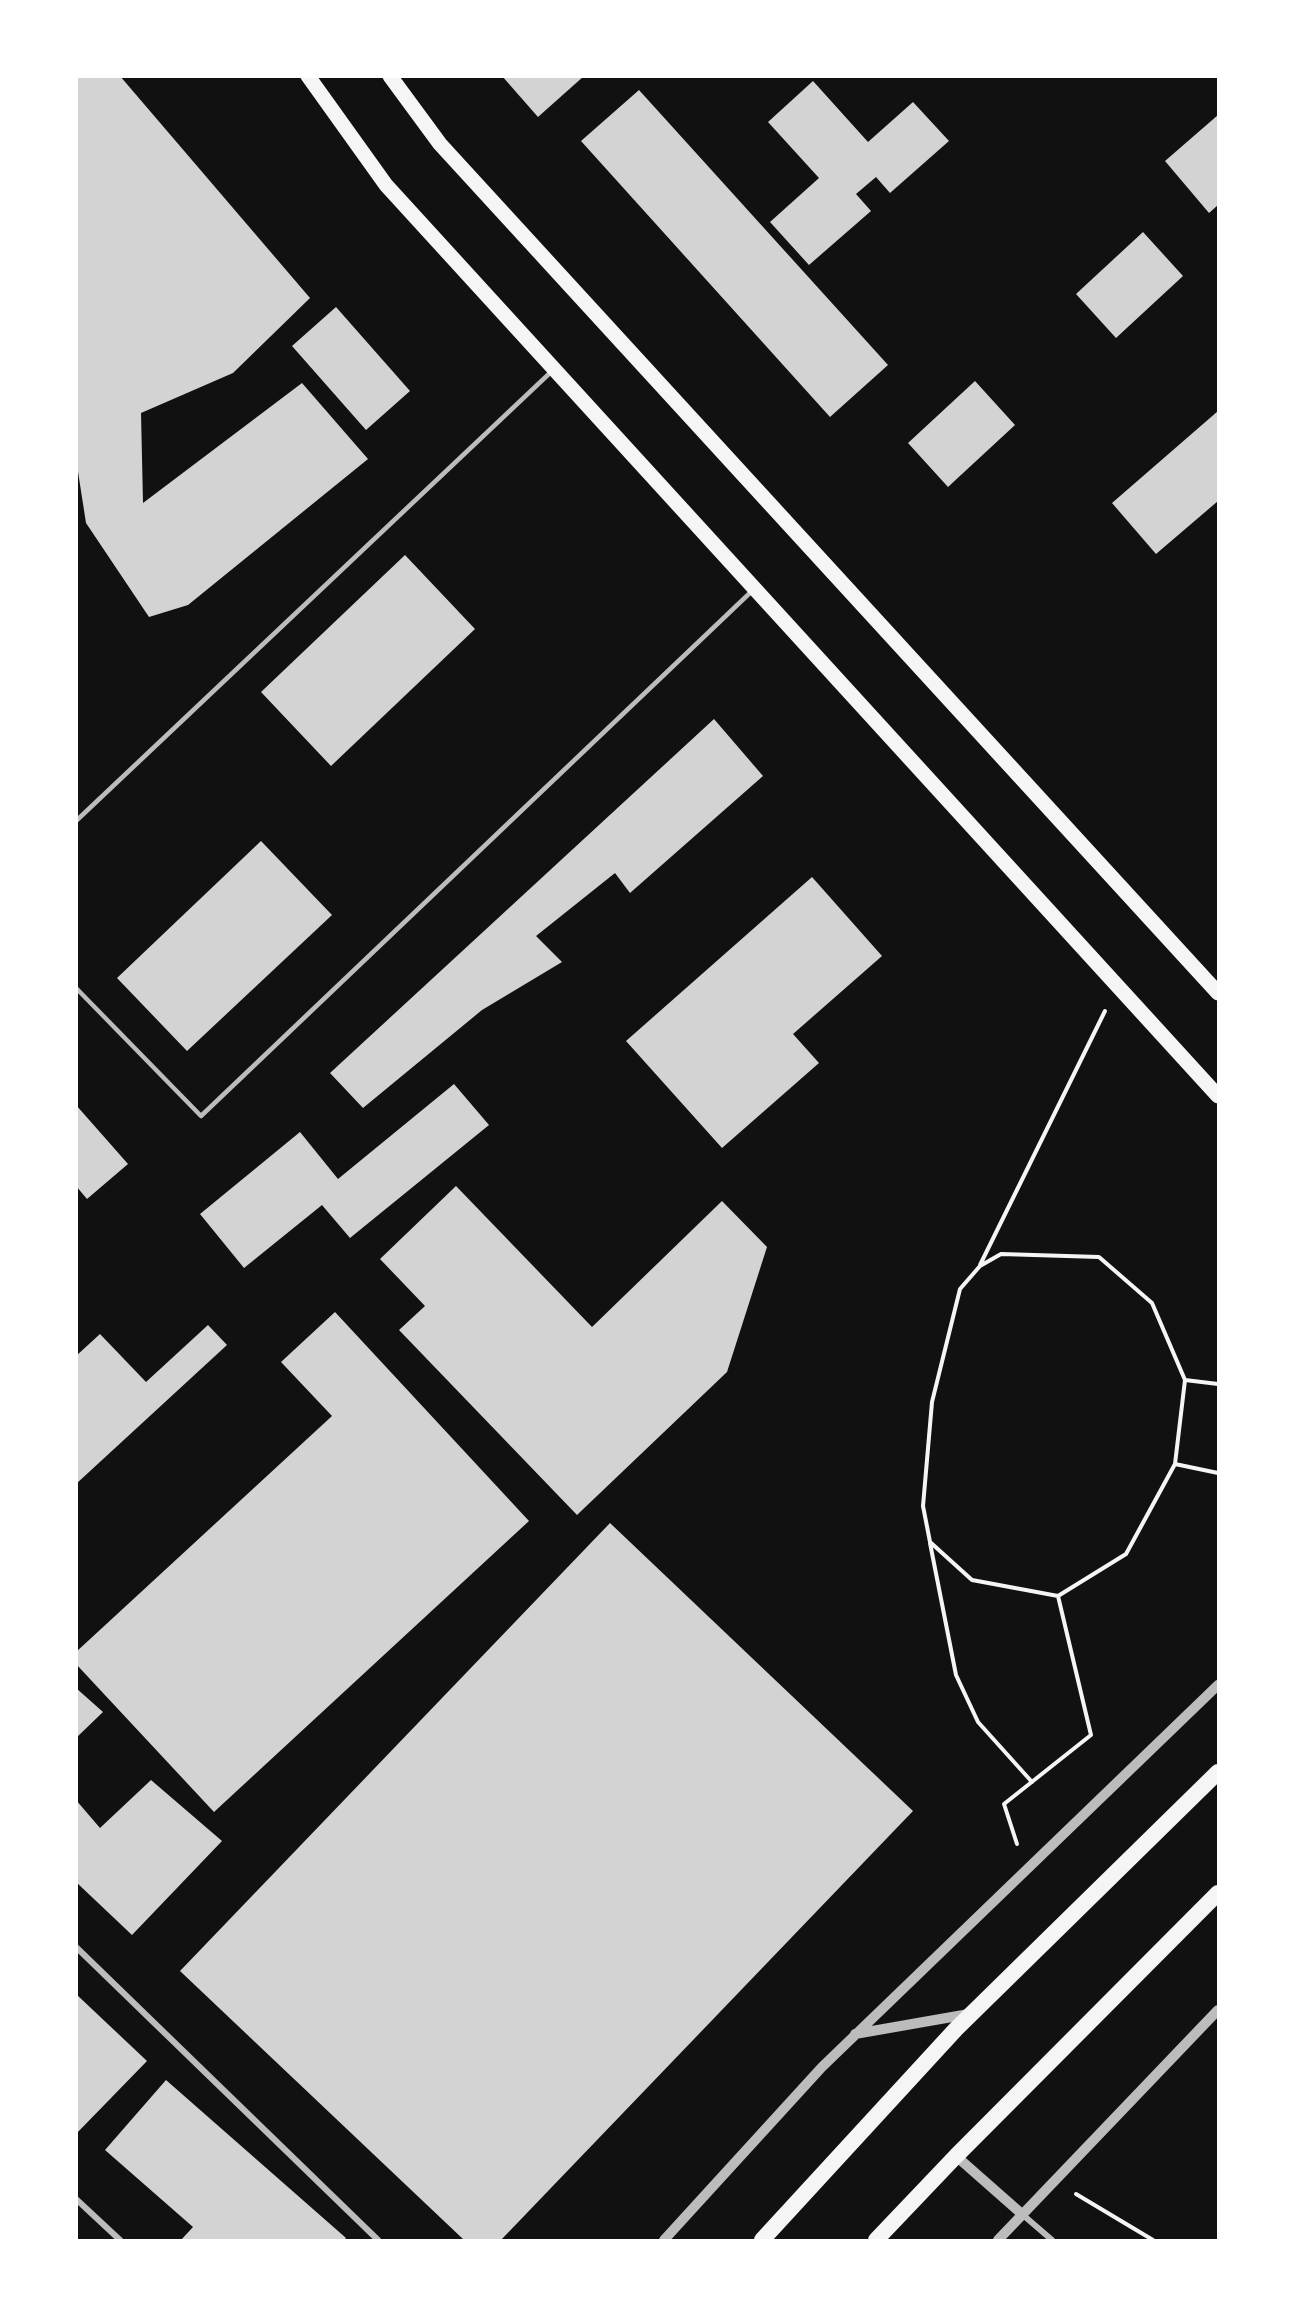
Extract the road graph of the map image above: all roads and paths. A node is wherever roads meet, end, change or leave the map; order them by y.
1 (309, 76) edge
2 (390, 76) edge
3 (554, 368) junction
4 (755, 589) junction
5 (76, 821) edge
6 (1118, 986) junction
7 (76, 988) edge
8 (1218, 993) edge
9 (1218, 1096) edge
10 (980, 1266) junction
11 (1185, 1380) junction
12 (1218, 1384) edge
13 (1175, 1464) junction
14 (1218, 1473) edge
15 (930, 1542) junction
16 (1058, 1596) junction
17 (1218, 1684) edge
18 (1218, 1772) edge
19 (1032, 1782) junction
20 (1025, 1870) junction
21 (1218, 1893) edge
22 (76, 1947) edge
23 (1218, 2010) edge
24 (972, 2013) junction
25 (855, 2034) junction
26 (956, 2156) junction
27 (1055, 2181) junction
28 (76, 2199) edge
29 (1023, 2215) junction
30 (120, 2241) edge
31 (378, 2241) edge
32 (664, 2241) edge
33 (762, 2241) edge
34 (876, 2241) edge
35 (998, 2241) edge
36 (1052, 2241) edge
37 (1153, 2241) edge

1 - 3 main road
2 - 8 main road
3 - 4 main road
3 - 5 lane
4 - 6 main road
4 - 7 lane
6 - 9 main road
6 - 10 path
10 - 11 path
10 - 15 path
11 - 12 path
11 - 13 path
13 - 14 path
13 - 16 path
15 - 16 path
15 - 19 path
16 - 19 path
17 - 20 street
18 - 24 highway
19 - 20 path
20 - 25 street
21 - 26 highway
22 - 31 street
23 - 27 street
24 - 25 street
24 - 33 highway
25 - 32 street
26 - 29 street
26 - 34 highway
27 - 29 street
27 - 37 path
28 - 30 street
29 - 35 street
29 - 36 street

